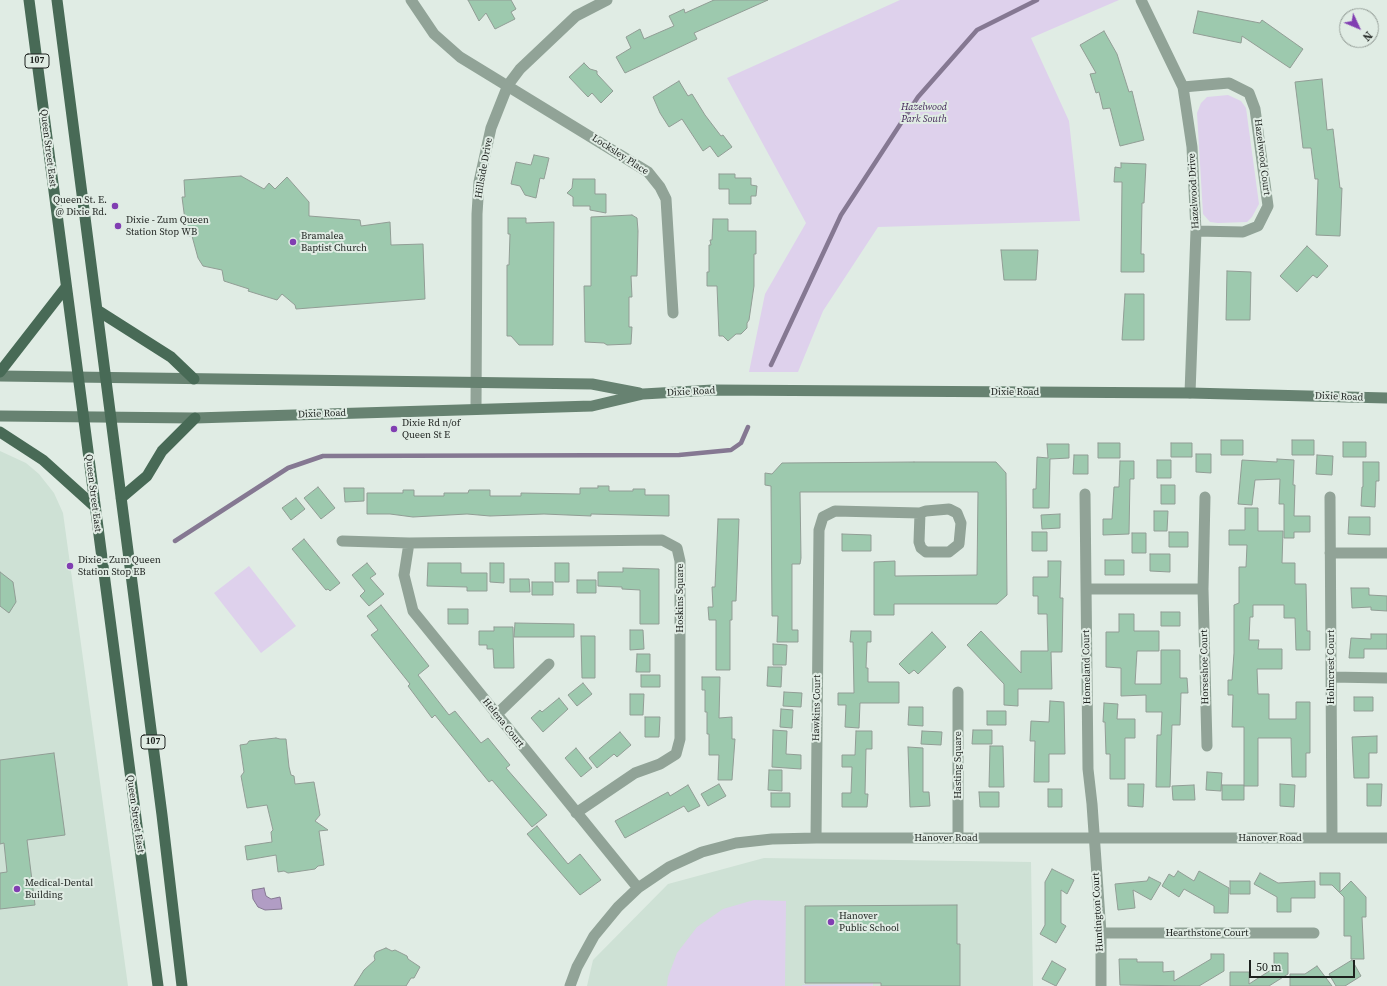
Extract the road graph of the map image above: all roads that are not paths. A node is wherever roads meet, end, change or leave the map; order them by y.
1 (29, 0) edge
2 (57, 0) edge
3 (410, 0) edge
4 (607, 0) edge
5 (1141, 0) edge
6 (508, 85) junction
7 (1183, 87) junction
8 (1196, 231) junction
9 (66, 287) junction
10 (97, 310) junction
11 (673, 313) dead end
12 (0, 372) edge
13 (0, 376) edge
14 (78, 378) junction
15 (105, 378) junction
16 (194, 379) junction
17 (476, 382) junction
18 (1190, 393) junction
19 (643, 394) junction
20 (1387, 398) edge
21 (476, 409) junction
22 (0, 416) edge
23 (83, 417) junction
24 (111, 417) junction
25 (195, 418) junction
26 (0, 432) edge
27 (1085, 494) dead end
28 (1205, 497) dead end
29 (1330, 497) dead end
30 (121, 498) junction
31 (94, 506) junction
32 (920, 513) junction
33 (342, 541) dead end
34 (409, 543) junction
35 (1330, 553) junction
36 (1387, 553) edge
37 (1203, 589) junction
38 (1086, 590) junction
39 (549, 664) dead end
40 (1331, 677) junction
41 (1387, 678) edge
42 (958, 692) dead end
43 (496, 715) junction
44 (1207, 746) dead end
45 (576, 812) junction
46 (816, 838) junction
47 (958, 838) junction
48 (1094, 838) junction
49 (1332, 838) junction
50 (1387, 838) edge
51 (638, 888) junction
52 (1101, 932) junction
53 (1314, 933) dead end
54 (158, 986) edge
55 (182, 986) edge
56 (570, 986) edge
57 (1101, 986) edge

1 - 9 main road, Queen Street East / 107
2 - 10 main road, 107
3 - 6 street, Locksley Place
4 - 6 street, Hillside Drive
5 - 7 street, Hazelwood Drive
6 - 11 street, Locksley Place
6 - 17 street, Hillside Drive
7 - 8 street, Hazelwood Drive
7 - 8 street, Hazelwood Court
8 - 18 street, Hazelwood Drive
9 - 12 main road
9 - 14 main road, Queen Street East / 107
10 - 15 main road, 107
10 - 16 main road
13 - 14 main road, Dixie Road
14 - 15 main road, Dixie Road
14 - 23 main road, Queen Street East / 107
15 - 16 main road, Dixie Road
15 - 24 main road, 107
16 - 17 main road, Dixie Road
17 - 19 main road, Dixie Road
17 - 21 street, Hillside Drive
18 - 19 main road, Dixie Road
18 - 20 main road, Dixie Road
19 - 21 main road, Dixie Road
21 - 25 main road, Dixie Road
22 - 23 main road, Dixie Road
23 - 24 main road, Dixie Road
23 - 31 main road, Queen Street East / 107
24 - 25 main road, Dixie Road
24 - 30 main road, 107
25 - 30 main road
26 - 31 main road
27 - 38 street, Homeland Court
28 - 37 street, Horseshoe Court
29 - 35 street, Holmcrest Court
30 - 55 main road, 107
31 - 54 main road, Queen Street East / 107
32 - 32 street
32 - 46 street, Hawkins Court
33 - 34 street
34 - 43 street, Helena Court
34 - 45 street, Hoskins Square
35 - 36 street
35 - 40 street, Holmcrest Court
37 - 38 street
37 - 44 street, Horseshoe Court
38 - 48 street, Homeland Court
39 - 43 street
40 - 41 street
40 - 49 street, Holmcrest Court
42 - 47 street, Hasting Square
43 - 45 street, Helena Court
45 - 51 street, Helena Court
46 - 47 street, Hanover Road
46 - 51 street, Hanover Road
47 - 48 street, Hanover Road
48 - 49 street, Hanover Road
48 - 52 street, Huntington Court
49 - 50 street, Hanover Road
51 - 56 street, Hanover Road
52 - 53 street, Hearthstone Court
52 - 57 street, Huntington Court

